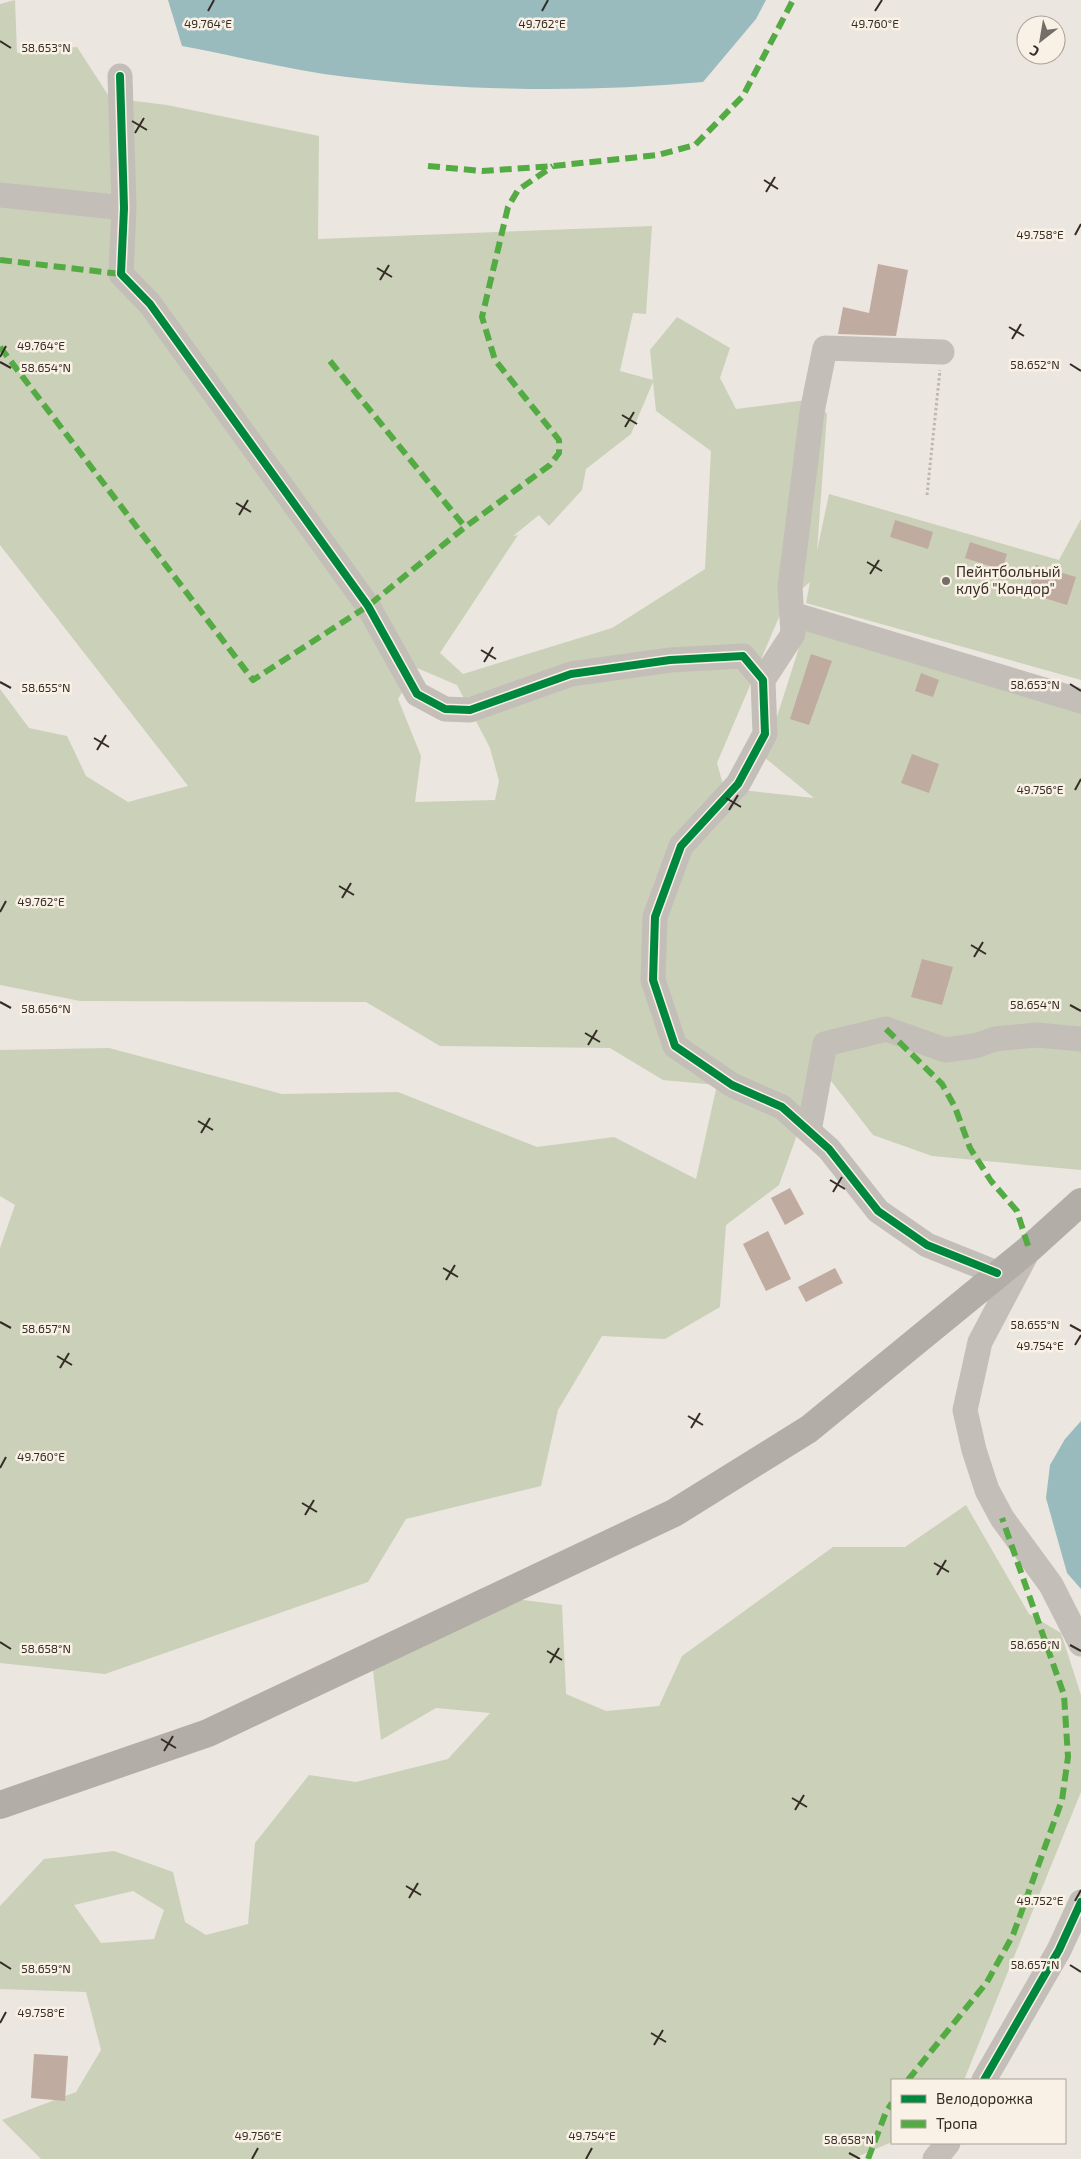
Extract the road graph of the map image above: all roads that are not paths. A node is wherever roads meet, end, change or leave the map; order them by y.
1 (120, 76) dead end
2 (0, 195) edge
3 (124, 208) junction
4 (942, 352) road end
5 (792, 614) junction
6 (763, 680) junction
7 (1081, 701) edge
8 (1081, 1040) edge
9 (809, 1130) junction
10 (1081, 1202) edge
11 (1029, 1249) junction
12 (997, 1273) junction
13 (1081, 1644) edge
14 (0, 1805) edge
15 (1081, 1902) edge
16 (985, 2079) edge
17 (947, 2144) edge
18 (934, 2159) edge

1 - 3 street
2 - 3 street
3 - 6 street
4 - 5 street
5 - 6 street
5 - 7 street
6 - 9 street
8 - 9 street
9 - 12 street
10 - 11 main road
11 - 12 main road
11 - 13 street
12 - 14 main road
15 - 16 street
17 - 18 street

